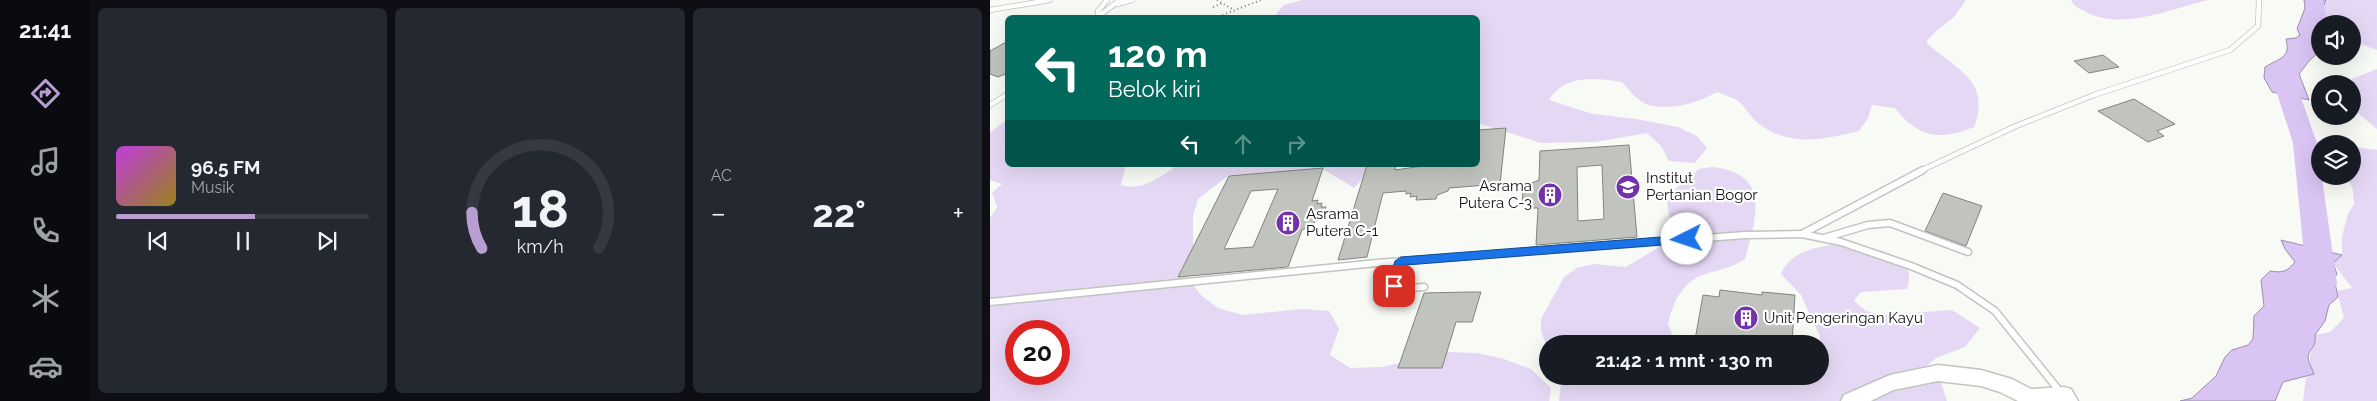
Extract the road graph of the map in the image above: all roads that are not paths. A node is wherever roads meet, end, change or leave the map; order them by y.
1 (1042, 0) edge
2 (1050, 0) edge
3 (1107, 0) edge
4 (1120, 0) edge
5 (1132, 0) edge
6 (2259, 0) edge
7 (1034, 3) junction
8 (1113, 5) junction
9 (990, 10) edge
10 (1097, 15) edge
11 (1098, 15) edge
12 (1005, 98) edge
13 (990, 105) edge
14 (1802, 234) junction
15 (1822, 238) junction
16 (1968, 252) dead end
17 (1401, 261) junction
18 (1424, 287) dead end
19 (990, 302) edge
20 (2066, 398) edge
21 (1851, 401) edge

1 - 7 lane
2 - 7 lane
3 - 10 lane
4 - 8 lane
5 - 8 lane
6 - 14 lane
7 - 9 lane
8 - 11 lane
12 - 13 lane
14 - 15 lane
14 - 17 lane
15 - 16 lane
15 - 20 lane
17 - 18 lane
17 - 19 lane
20 - 21 street

